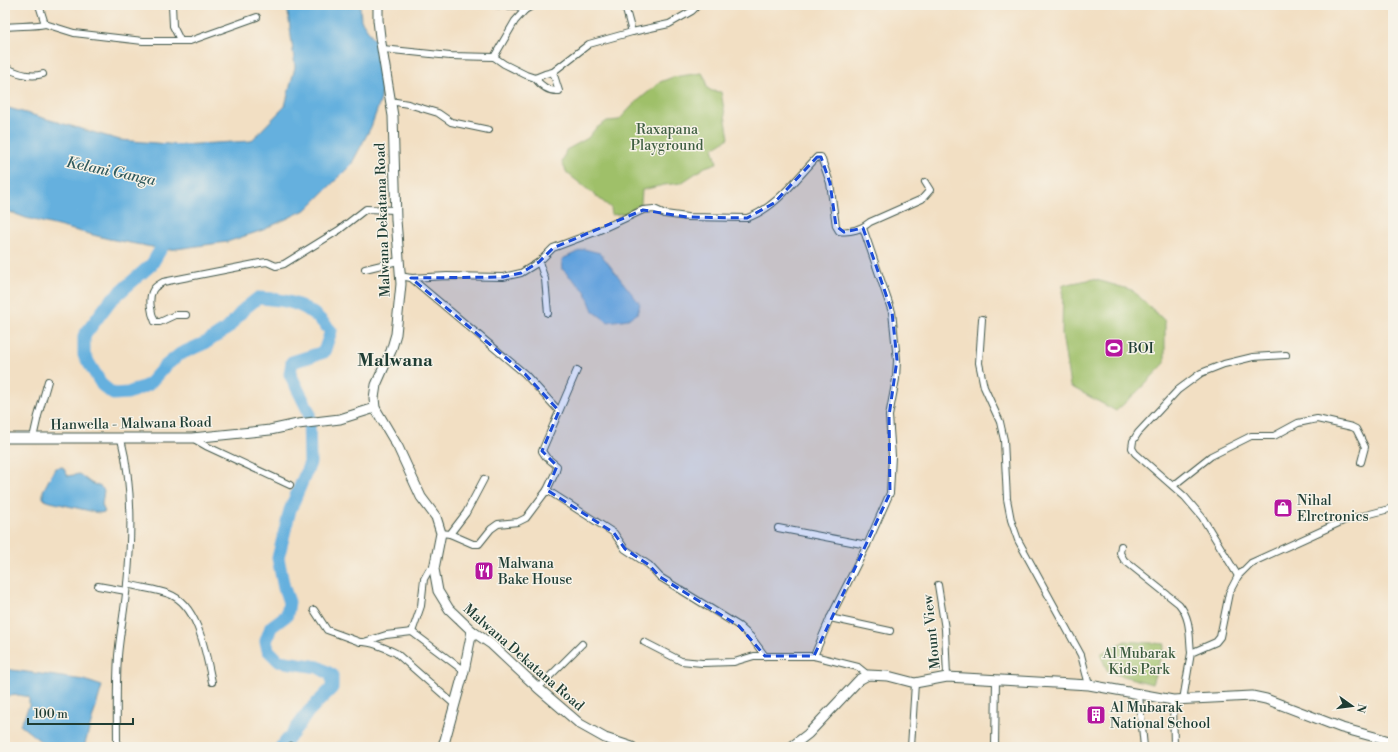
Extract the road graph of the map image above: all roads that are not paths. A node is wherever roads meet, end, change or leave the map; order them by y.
1 (39, 5) edge
2 (172, 5) edge
3 (378, 5) edge
4 (452, 5) edge
5 (469, 5) edge
6 (495, 5) edge
7 (534, 5) edge
8 (620, 5) edge
9 (698, 5) edge
10 (510, 6) edge
11 (525, 10) junction
12 (257, 17) dead end
13 (45, 24) junction
14 (5, 27) edge
15 (632, 32) junction
16 (180, 40) junction
17 (382, 49) junction
18 (494, 57) junction
19 (5, 67) edge
20 (553, 72) junction
21 (43, 74) dead end
22 (536, 78) junction
23 (390, 101) junction
24 (489, 130) dead end
25 (924, 182) dead end
26 (396, 210) junction
27 (863, 228) junction
28 (398, 261) junction
29 (540, 262) junction
30 (365, 269) dead end
31 (400, 276) junction
32 (411, 278) junction
33 (548, 313) dead end
34 (186, 315) dead end
35 (982, 319) dead end
36 (1286, 354) dead end
37 (578, 370) dead end
38 (48, 381) dead end
39 (375, 408) junction
40 (559, 411) junction
41 (5, 438) edge
42 (33, 438) junction
43 (121, 438) junction
44 (192, 438) junction
45 (1361, 462) dead end
46 (484, 479) dead end
47 (290, 485) dead end
48 (1173, 486) junction
49 (547, 490) junction
50 (1393, 508) edge
51 (778, 528) dead end
52 (446, 533) junction
53 (867, 545) junction
54 (1121, 546) dead end
55 (434, 569) junction
56 (1238, 576) junction
57 (938, 585) dead end
58 (98, 586) dead end
59 (127, 588) junction
60 (314, 610) dead end
61 (830, 618) junction
62 (472, 631) junction
63 (890, 631) dead end
64 (412, 632) junction
65 (364, 642) junction
66 (644, 642) dead end
67 (582, 644) dead end
68 (1191, 653) junction
69 (765, 656) junction
70 (814, 656) junction
71 (464, 671) junction
72 (868, 675) junction
73 (947, 677) junction
74 (996, 680) junction
75 (212, 682) dead end
76 (915, 683) junction
77 (1089, 685) junction
78 (538, 688) junction
79 (1139, 695) junction
80 (1178, 700) junction
81 (455, 705) junction
82 (1393, 742) edge
83 (117, 747) edge
84 (442, 747) edge
85 (632, 747) edge
86 (791, 747) edge
87 (911, 747) edge
88 (995, 747) edge
89 (1144, 747) edge
90 (1174, 747) edge

1 - 13 street
2 - 16 street
3 - 17 main road, Malwana Dekatana Road
4 - 5 street
6 - 10 street
7 - 11 street
8 - 15 street
9 - 15 street
10 - 11 street
11 - 18 street
12 - 16 street
13 - 14 street
13 - 16 street
15 - 20 street
17 - 18 street
17 - 23 main road, Malwana Dekatana Road
18 - 22 street
19 - 21 street
20 - 22 street
20 - 22 street
23 - 24 street
23 - 26 main road, Malwana Dekatana Road
25 - 27 street
26 - 28 main road, Malwana Dekatana Road
26 - 34 street
27 - 29 street
27 - 53 street
28 - 30 street
28 - 31 main road, Malwana Dekatana Road
29 - 32 street
29 - 33 street
31 - 32 street
31 - 39 main road, Malwana Dekatana Road
32 - 40 street
35 - 77 street
36 - 48 street
37 - 40 street
38 - 42 street
39 - 44 main road, Hanwella - Malwana Road
39 - 52 main road
40 - 49 street
41 - 42 main road, Hanwella - Malwana Road
42 - 43 main road, Hanwella - Malwana Road
43 - 44 main road, Hanwella - Malwana Road
43 - 59 street
44 - 47 street
45 - 48 street
46 - 52 street
48 - 56 street
49 - 52 street
49 - 69 street
50 - 56 street
51 - 53 street
52 - 55 main road, Malwana Dekatana Road
53 - 61 street
54 - 68 street
55 - 62 main road, Malwana Dekatana Road
55 - 64 street
56 - 68 street
57 - 73 street, Mount View
58 - 59 street
59 - 75 street
59 - 83 street
60 - 65 street
61 - 63 street
61 - 70 street
62 - 71 main road
62 - 78 main road, Malwana Dekatana Road
64 - 65 street
64 - 71 street
65 - 81 street
66 - 69 street
67 - 78 street
68 - 80 street
69 - 70 street
70 - 72 street
71 - 81 main road
72 - 76 main road
72 - 86 main road
73 - 74 main road
73 - 76 main road
74 - 77 main road
74 - 88 street
76 - 87 street
77 - 79 main road
78 - 85 main road, Malwana Dekatana Road
79 - 80 main road
79 - 89 street
80 - 82 main road
80 - 90 street
81 - 84 main road

